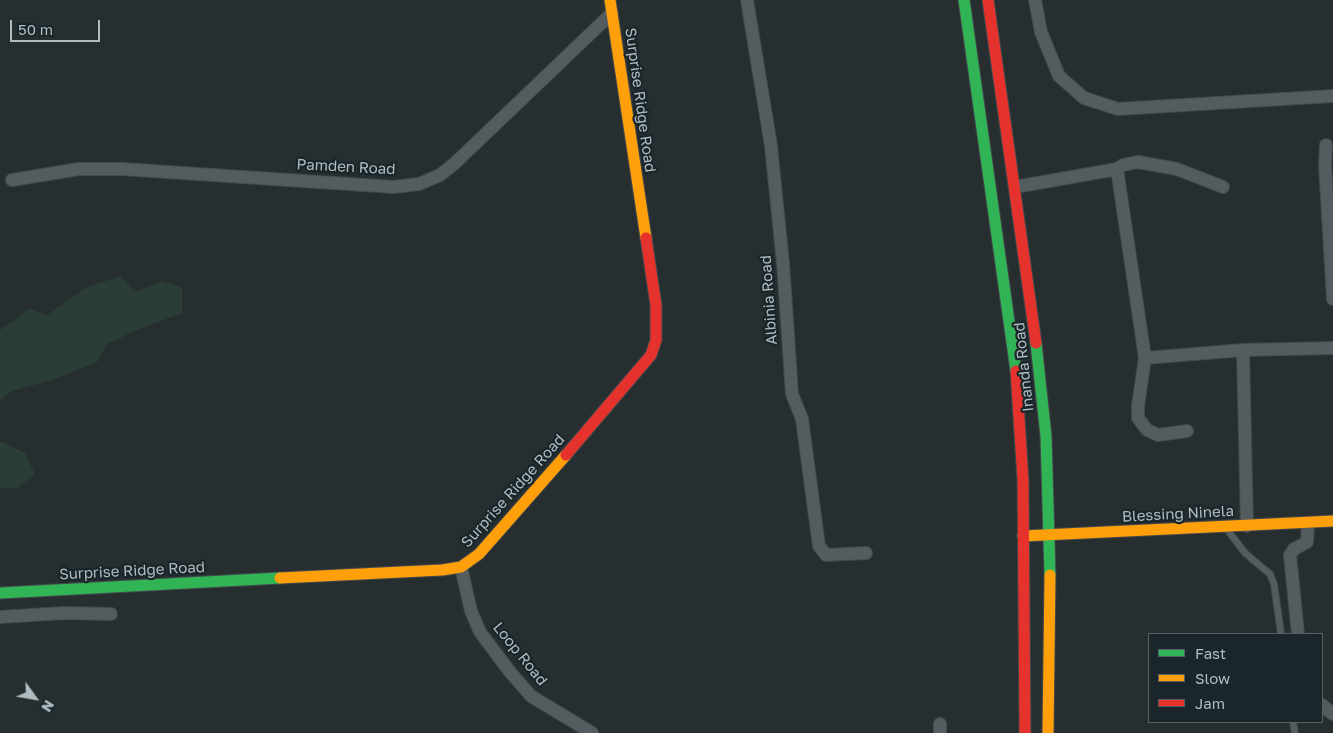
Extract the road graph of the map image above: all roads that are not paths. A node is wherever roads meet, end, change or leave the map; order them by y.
1 (747, 0) edge
2 (964, 0) edge
3 (988, 0) edge
4 (1035, 0) edge
5 (611, 6) edge
6 (1333, 96) edge
7 (1326, 145) dead end
8 (1116, 169) junction
9 (12, 180) dead end
10 (1015, 187) junction
11 (1223, 187) dead end
12 (1333, 299) edge
13 (1333, 348) edge
14 (1243, 350) junction
15 (1145, 358) junction
16 (1041, 385) junction
17 (1018, 397) junction
18 (1187, 432) dead end
19 (1333, 521) edge
20 (1308, 523) junction
21 (1247, 526) junction
22 (1226, 527) junction
23 (1050, 535) junction
24 (1024, 536) junction
25 (866, 553) dead end
26 (461, 567) junction
27 (0, 593) edge
28 (111, 614) dead end
29 (0, 617) edge
30 (1281, 633) edge
31 (1298, 633) edge
32 (1047, 706) junction
33 (1323, 706) edge
34 (1333, 714) edge
35 (592, 733) edge
36 (1025, 733) edge
37 (1040, 733) edge
38 (1048, 733) edge

1 - 25 street, Albinia Road
2 - 17 main road, Inanda Road
3 - 10 main road, Inanda Road
4 - 6 street
5 - 9 street, Pamden Road
5 - 26 main road, Surprise Ridge Road
7 - 12 street
8 - 10 street
8 - 11 street
8 - 15 street
10 - 16 main road, Inanda Road
13 - 14 street
14 - 15 street
14 - 21 street
15 - 18 street
16 - 17 main road
16 - 23 main road, Inanda Road
17 - 24 main road, Inanda Road
19 - 20 main road, Blessing Ninela
20 - 21 main road, Blessing Ninela
20 - 31 street
21 - 22 main road, Blessing Ninela
22 - 23 main road, Blessing Ninela
22 - 30 lane
23 - 24 main road, Blessing Ninela
23 - 32 main road, Inanda Road
24 - 36 main road, Inanda Road
26 - 27 main road, Surprise Ridge Road
26 - 35 street, Loop Road
28 - 29 street
32 - 37 main road
32 - 38 main road, Inanda Road
33 - 34 street

